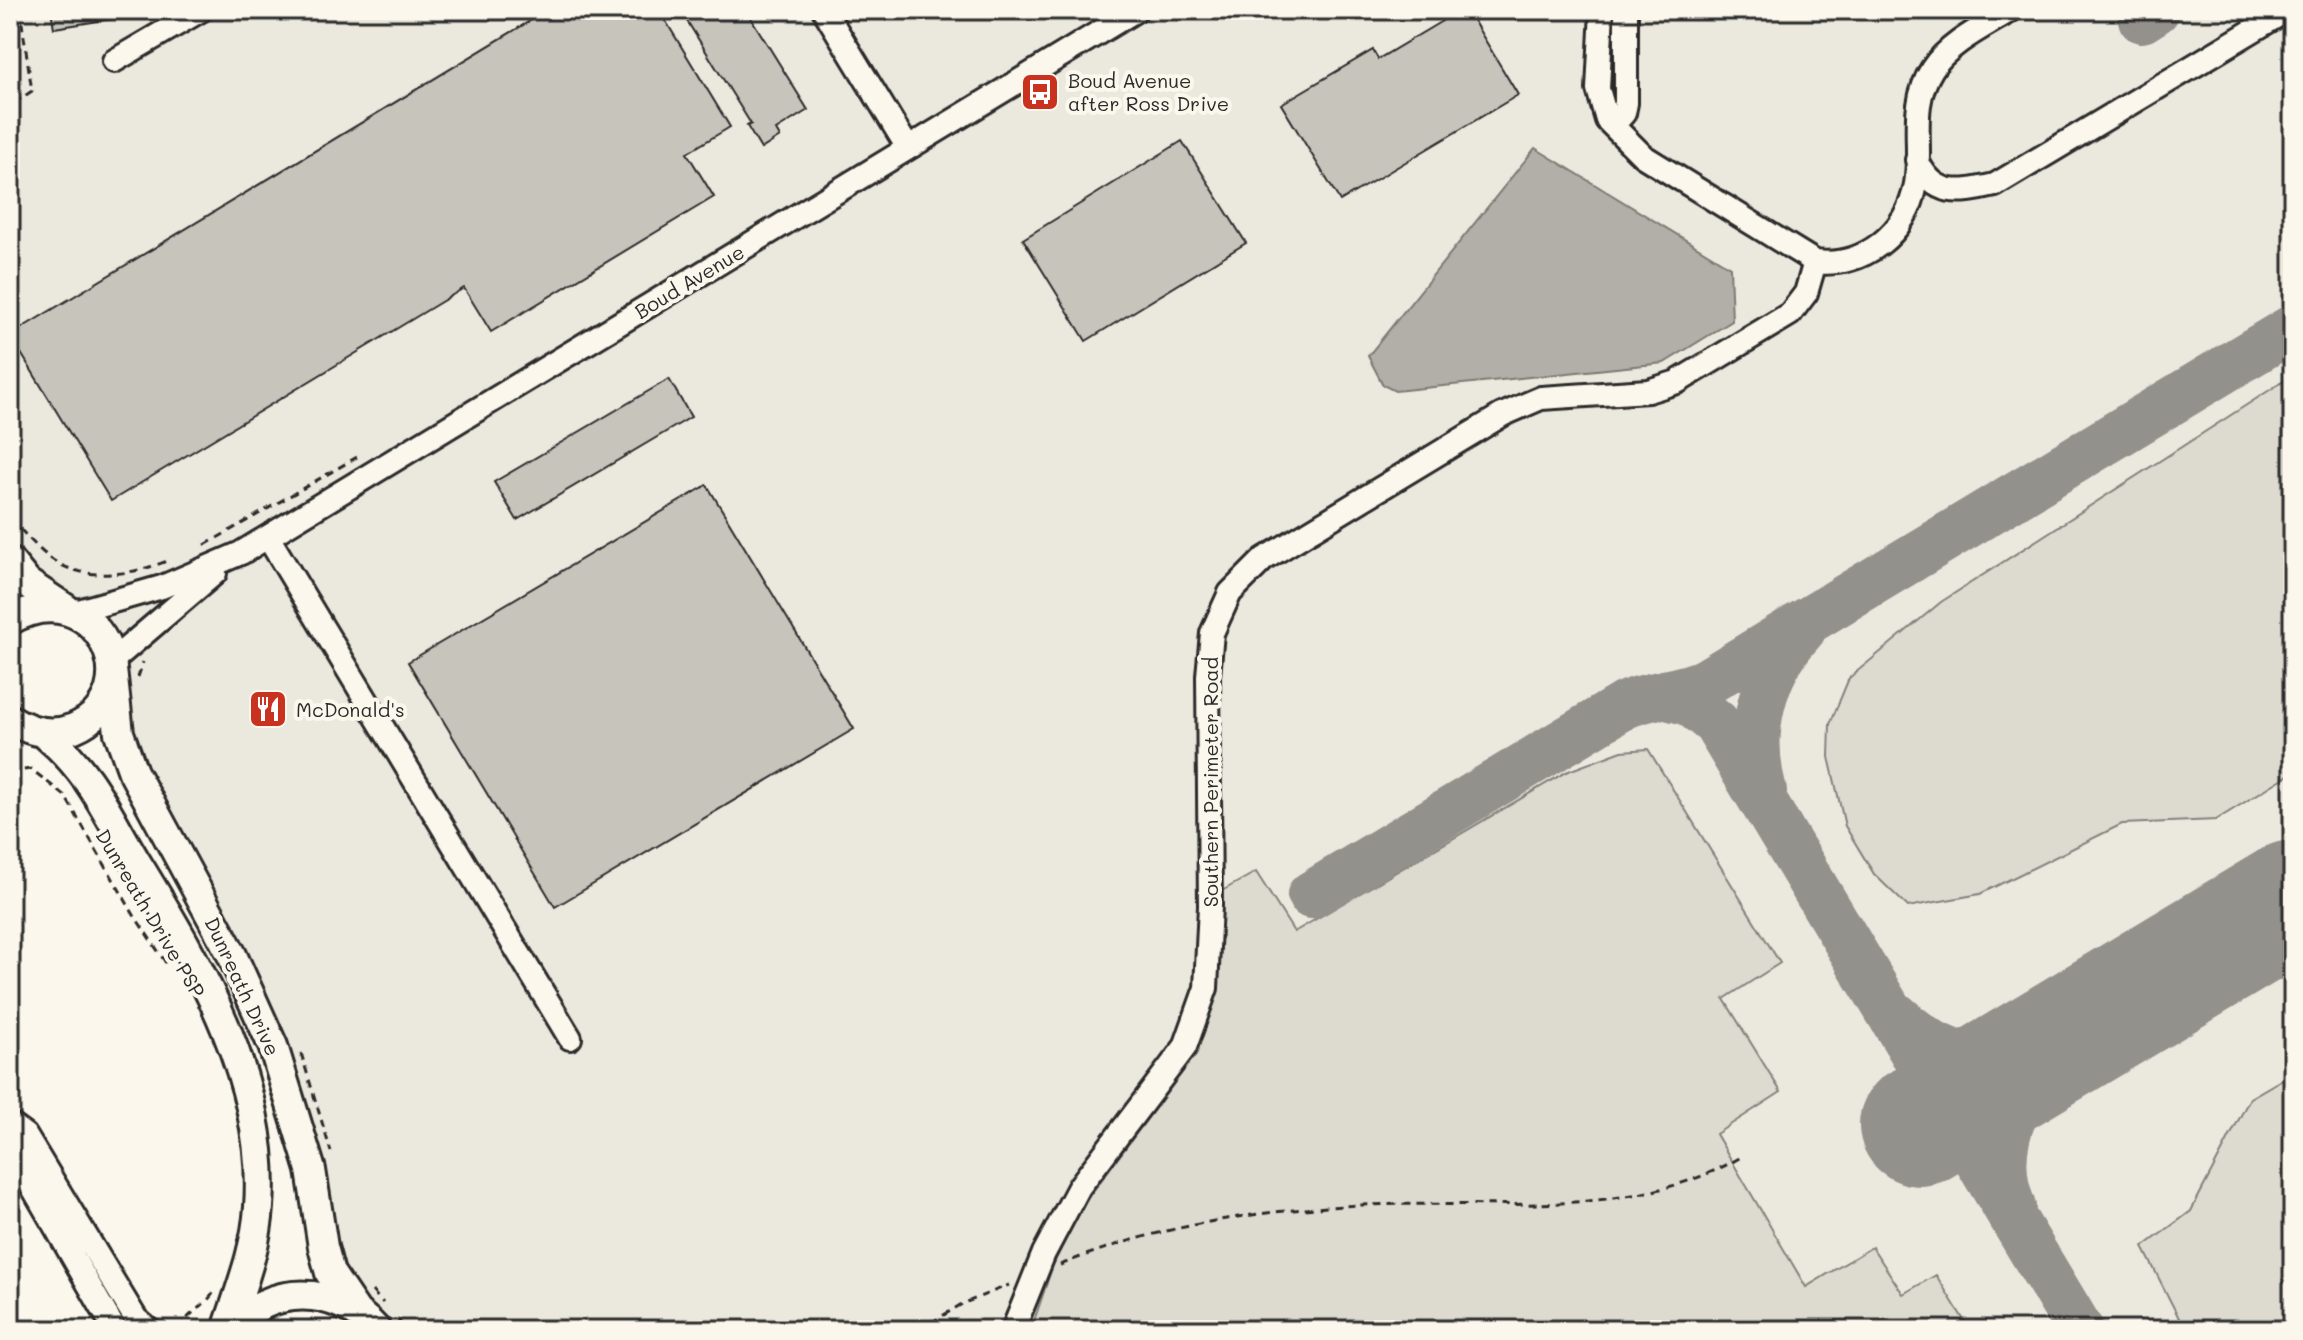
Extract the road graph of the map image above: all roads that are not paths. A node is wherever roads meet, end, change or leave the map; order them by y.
1 (201, 10) edge
2 (824, 10) edge
3 (1136, 10) edge
4 (1602, 10) edge
5 (1626, 10) edge
6 (2011, 10) edge
7 (2287, 10) edge
8 (1105, 18) edge
9 (114, 61) dead end
10 (1614, 124) junction
11 (908, 148) junction
12 (1917, 160) junction
13 (1815, 262) junction
14 (268, 537) junction
15 (241, 553) junction
16 (10, 562) edge
17 (71, 611) junction
18 (10, 620) edge
19 (112, 665) junction
20 (23, 730) edge
21 (570, 1038) dead end
22 (10, 1124) edge
23 (10, 1148) edge
24 (355, 1310) junction
25 (115, 1330) edge
26 (149, 1330) edge
27 (228, 1330) edge
28 (376, 1330) edge
29 (1013, 1330) edge

1 - 9 street
2 - 11 street
3 - 8 street, Boud Avenue
4 - 10 street
5 - 10 street
6 - 12 street
7 - 12 street
8 - 11 street, Boud Avenue
10 - 13 street
11 - 14 street, Boud Avenue
12 - 13 street
13 - 29 street, Southern Perimeter Road
14 - 15 street, Boud Avenue
14 - 21 street
15 - 17 street, Boud Avenue
15 - 19 street, Boud Avenue
16 - 17 main road
17 - 18 main road
17 - 19 main road
19 - 20 main road
19 - 24 main road, Dunreath Drive
20 - 27 main road, Dunreath Drive
22 - 26 street
23 - 25 street
24 - 27 main road
24 - 28 main road

